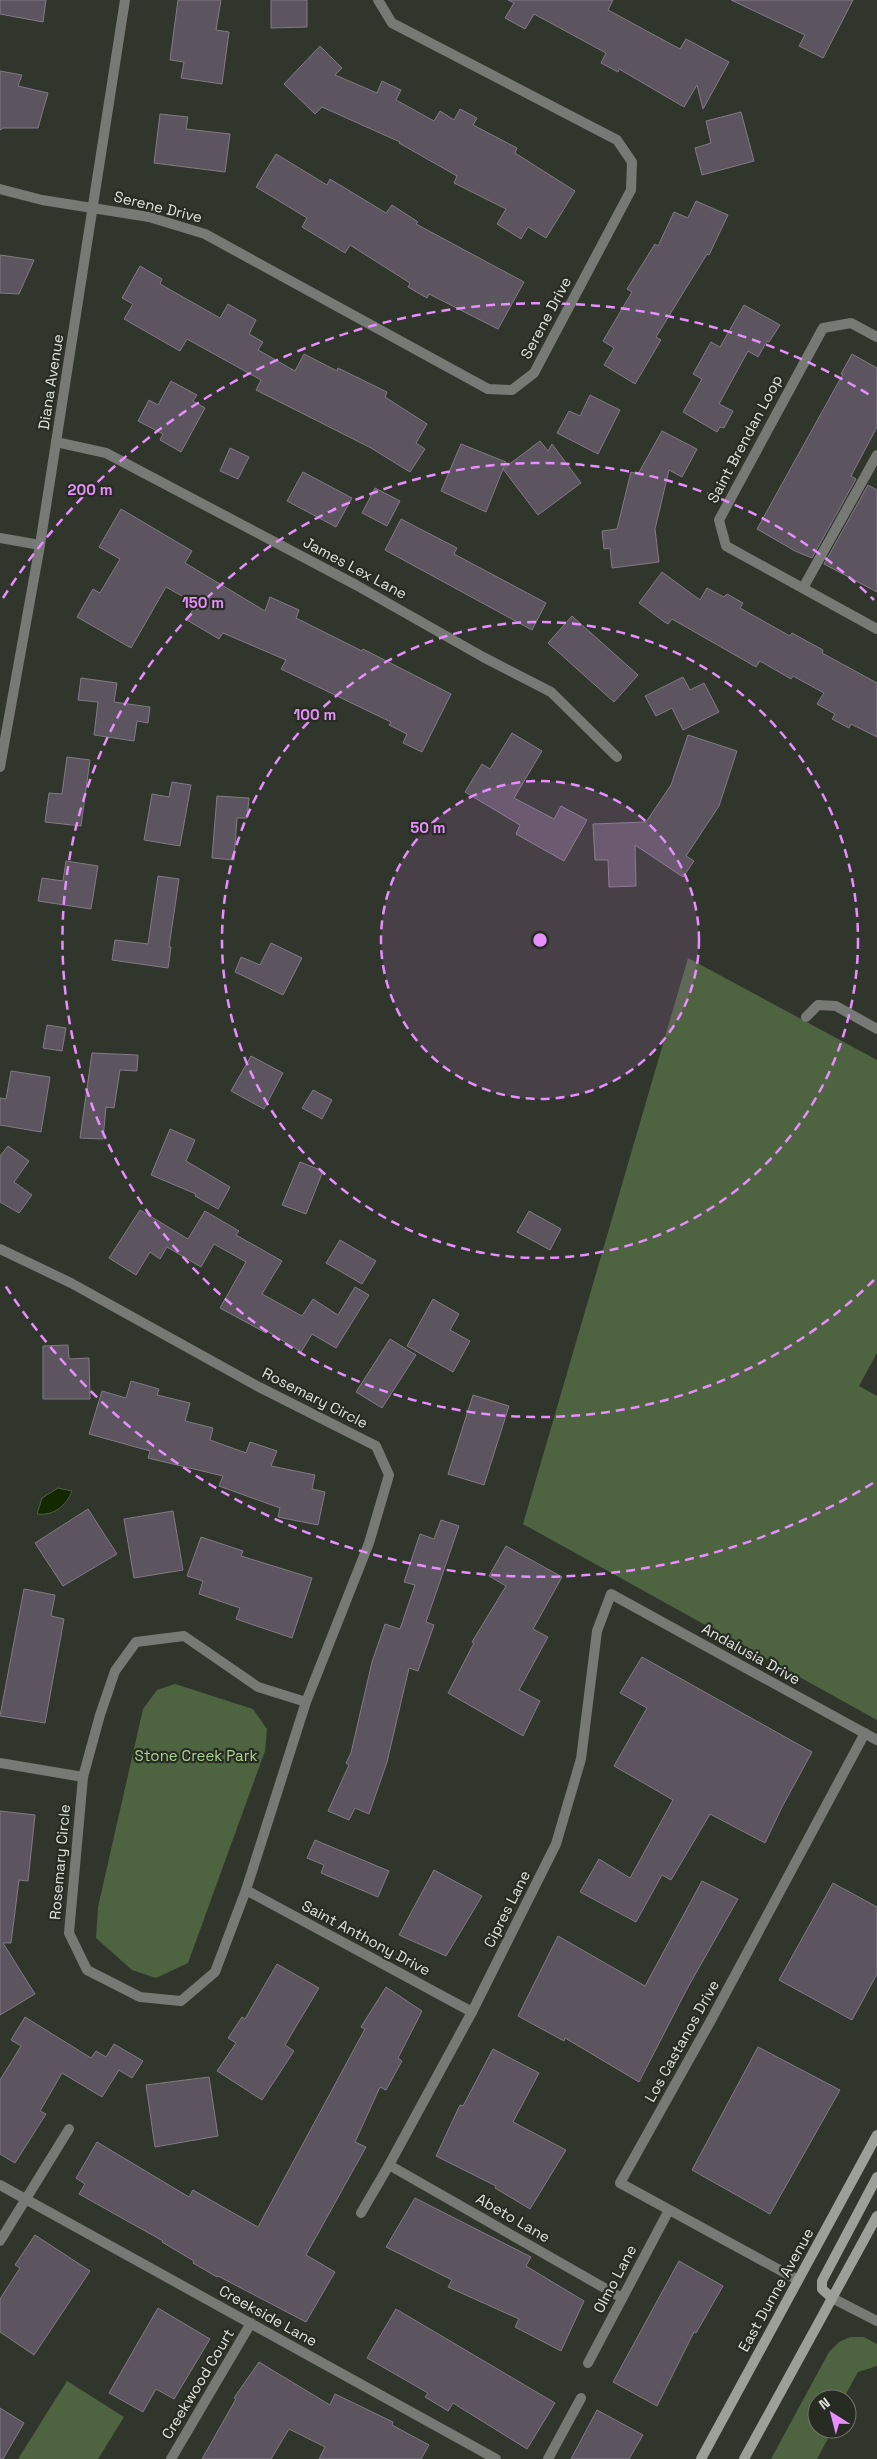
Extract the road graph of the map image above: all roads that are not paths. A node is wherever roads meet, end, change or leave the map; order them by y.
1 (126, 0) edge
2 (378, 0) edge
3 (0, 189) edge
4 (93, 208) junction
5 (877, 337) edge
6 (56, 442) junction
7 (877, 455) edge
8 (0, 538) edge
9 (40, 545) junction
10 (803, 588) junction
11 (877, 628) edge
12 (617, 757) dead end
13 (0, 767) edge
14 (806, 1016) dead end
15 (877, 1030) edge
16 (0, 1248) edge
17 (611, 1594) joint
18 (306, 1702) junction
19 (865, 1733) junction
20 (877, 1740) edge
21 (0, 1763) edge
22 (83, 1777) junction
23 (246, 1890) junction
24 (472, 2012) junction
25 (69, 2129) dead end
26 (877, 2135) edge
27 (389, 2165) junction
28 (877, 2177) edge
29 (0, 2185) edge
30 (24, 2198) junction
31 (668, 2210) junction
32 (361, 2213) dead end
33 (877, 2216) edge
34 (0, 2241) edge
35 (798, 2280) junction
36 (622, 2298) junction
37 (832, 2298) junction
38 (877, 2321) edge
39 (251, 2323) junction
40 (588, 2363) dead end
41 (581, 2398) dead end
42 (170, 2459) edge
43 (496, 2459) edge
44 (548, 2459) edge
45 (701, 2459) edge
46 (744, 2459) edge

1 - 4 street, Diana Avenue
2 - 4 street, Serene Drive
3 - 4 street, Serene Drive
4 - 6 street, Diana Avenue
5 - 10 street, Saint Brendan Loop
6 - 9 street, Diana Avenue
6 - 12 street, James Lex Lane
7 - 10 street
8 - 9 street
9 - 13 street, Diana Avenue
10 - 11 street, Saint Brendan Loop
14 - 15 street
16 - 18 street, Rosemary Circle
17 - 19 street, Andalusia Drive
17 - 24 street, Cipres Lane
18 - 22 street, Rosemary Circle
18 - 23 street, Rosemary Circle
19 - 20 street, Andalusia Drive
19 - 31 street, Los Castanos Drive
21 - 22 street
22 - 23 street, Rosemary Circle
23 - 24 street, Saint Anthony Drive
24 - 27 street, Cipres Lane
25 - 30 street
26 - 35 main road, East Dunne Avenue
27 - 32 street, Cipres Lane
27 - 36 street, Abeto Lane
28 - 37 main road
29 - 30 street, Creekside Lane
30 - 34 street
30 - 39 street, Creekside Lane
31 - 35 street, Los Castanos Drive
31 - 36 street, Olmo Lane
33 - 37 main road
35 - 45 main road, East Dunne Avenue
36 - 40 street, Olmo Lane
37 - 38 street
37 - 46 main road
39 - 42 street, Creekwood Court
39 - 43 street, Creekside Lane
41 - 44 street

